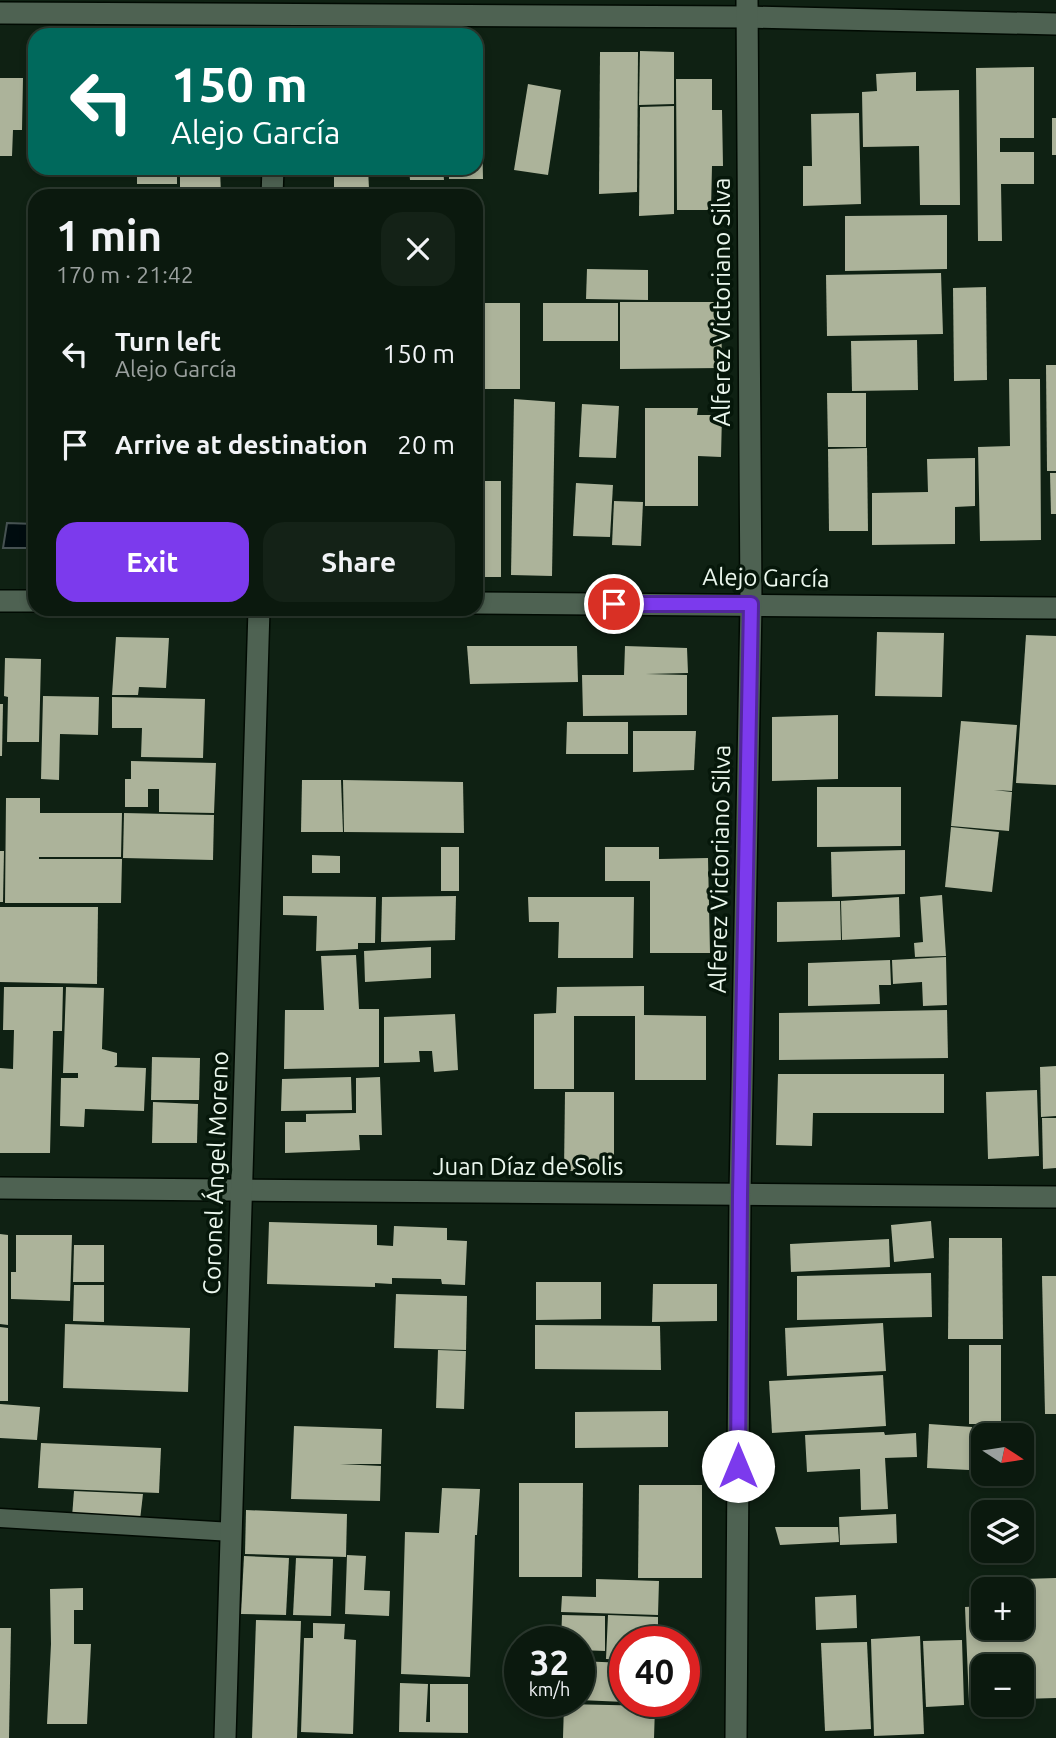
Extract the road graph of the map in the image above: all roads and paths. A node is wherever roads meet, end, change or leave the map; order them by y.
1 (747, 8) edge
2 (0, 13) edge
3 (278, 16) edge
4 (1056, 24) edge
5 (0, 601) edge
6 (28, 601) edge
7 (483, 603) edge
8 (751, 604) junction
9 (1056, 608) edge
10 (259, 616) edge
11 (0, 1188) edge
12 (242, 1192) junction
13 (740, 1195) junction
14 (1056, 1197) edge
15 (0, 1518) edge
16 (232, 1532) junction
17 (225, 1738) edge
18 (736, 1738) edge

1 - 3 street
1 - 4 street
1 - 8 street, Alferez Victoriano Silva
2 - 3 street
5 - 6 street
7 - 8 street, Alejo García
8 - 9 street, Alejo García
8 - 13 street, Alferez Victoriano Silva
10 - 12 street, Coronel Ángel Moreno
11 - 12 street, Juan Díaz de Solis
12 - 13 street, Juan Díaz de Solis
12 - 16 street, Coronel Ángel Moreno
13 - 14 street, Juan Díaz de Solis
13 - 18 street, Alferez Victoriano Silva
15 - 16 lane
16 - 17 street, Coronel Ángel Moreno

